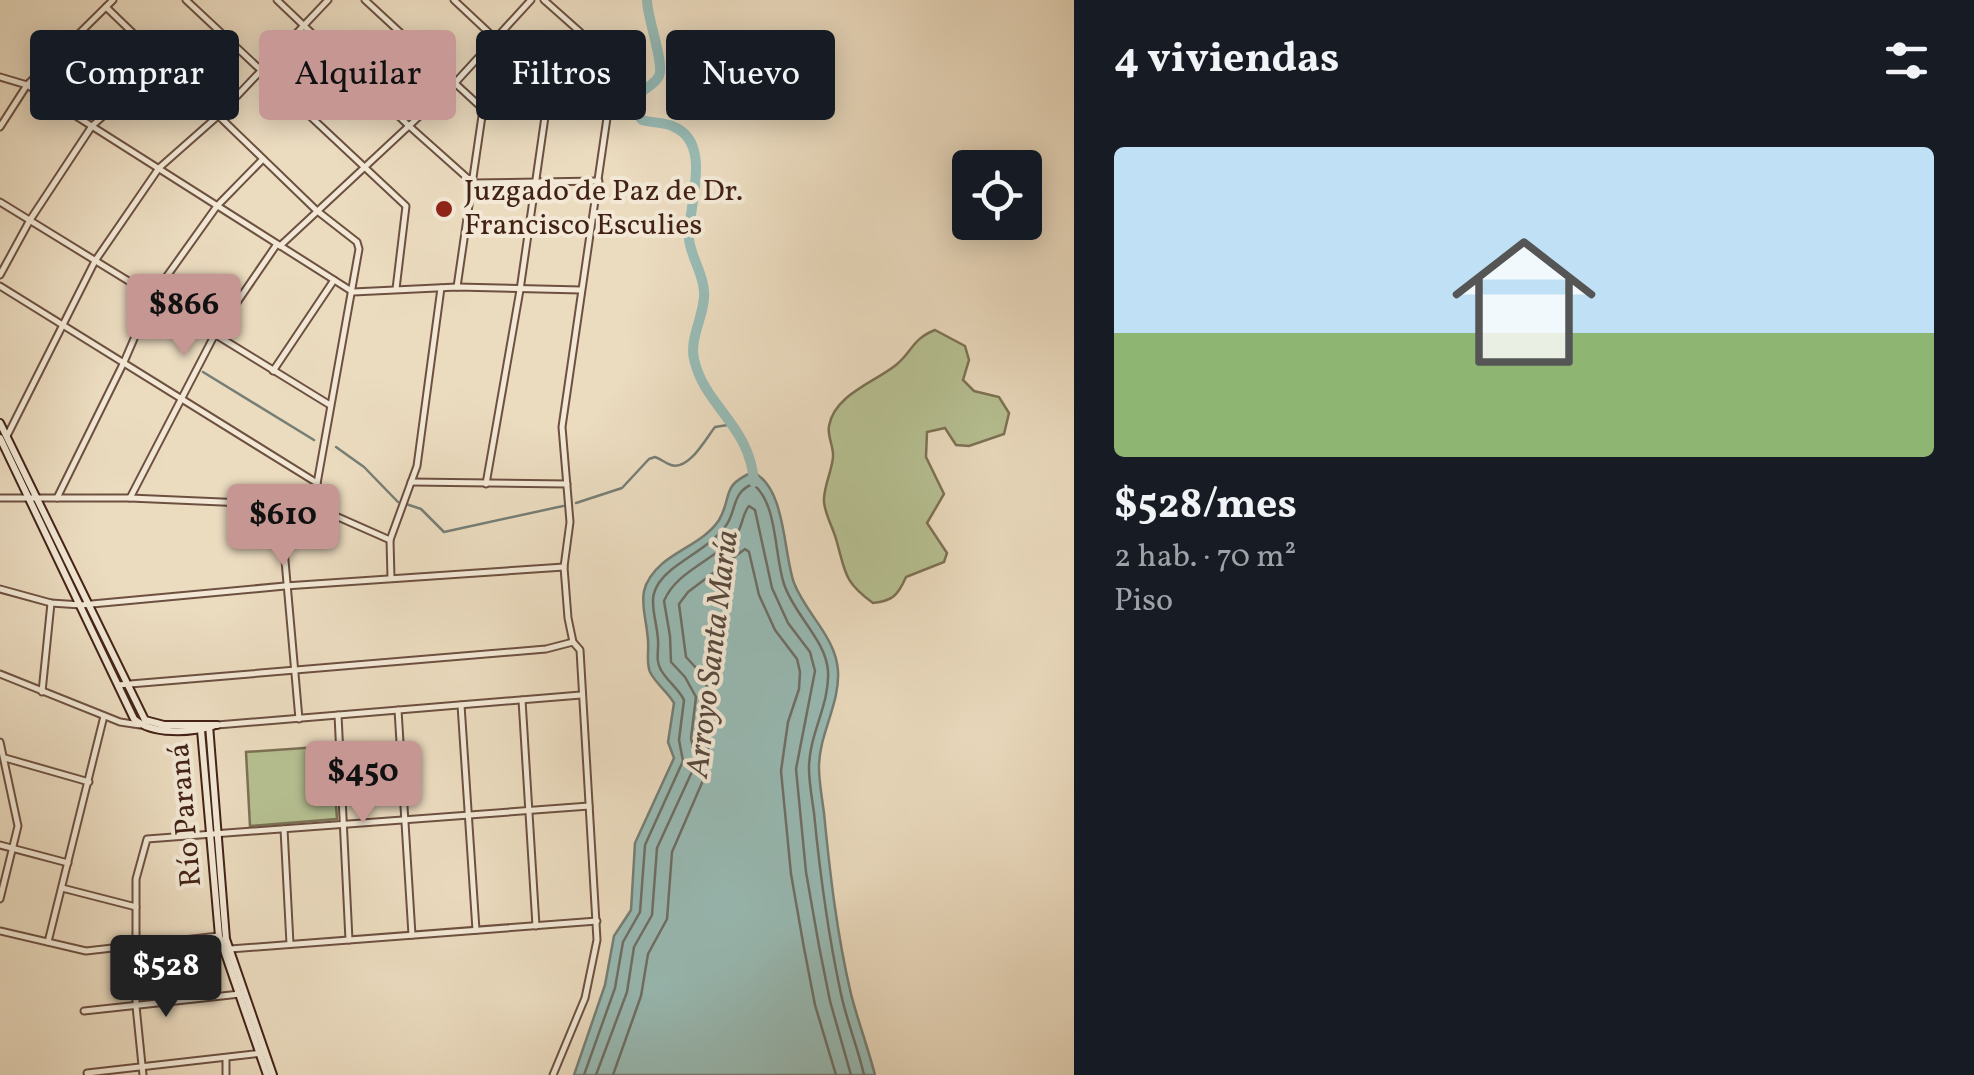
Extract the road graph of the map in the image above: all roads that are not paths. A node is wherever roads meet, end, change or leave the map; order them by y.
1 (114, 0) edge
2 (186, 0) edge
3 (277, 0) edge
4 (328, 0) edge
5 (365, 0) edge
6 (454, 0) edge
7 (532, 0) edge
8 (544, 0) edge
9 (106, 7) junction
10 (304, 26) junction
11 (130, 30) edge
12 (300, 30) edge
13 (397, 30) edge
14 (486, 30) edge
15 (505, 30) edge
16 (476, 60) edge
17 (259, 68) edge
18 (259, 74) edge
19 (0, 78) edge
20 (456, 81) edge
21 (27, 85) junction
22 (456, 85) edge
23 (239, 94) edge
24 (99, 120) edge
25 (212, 120) edge
26 (225, 120) edge
27 (314, 120) edge
28 (414, 120) edge
29 (545, 120) edge
30 (92, 126) junction
31 (408, 126) junction
32 (0, 127) edge
33 (263, 159) junction
34 (159, 168) junction
35 (365, 168) junction
36 (536, 180) junction
37 (599, 182) junction
38 (473, 183) junction
39 (0, 202) edge
40 (217, 206) junction
41 (316, 210) junction
42 (30, 220) junction
43 (278, 245) junction
44 (94, 261) junction
45 (0, 275) edge
46 (334, 280) junction
47 (0, 286) edge
48 (441, 288) junction
49 (457, 288) junction
50 (396, 290) junction
51 (520, 290) junction
52 (581, 290) junction
53 (353, 292) junction
54 (152, 297) junction
55 (63, 325) junction
56 (214, 336) junction
57 (124, 362) junction
58 (273, 371) junction
59 (184, 398) junction
60 (330, 406) junction
61 (0, 424) edge
62 (3, 439) edge
63 (317, 482) junction
64 (412, 482) junction
65 (486, 484) junction
66 (567, 484) junction
67 (0, 498) edge
68 (34, 498) junction
69 (57, 498) junction
70 (130, 498) junction
71 (280, 504) junction
72 (313, 506) junction
73 (390, 540) junction
74 (564, 567) junction
75 (391, 578) junction
76 (285, 586) junction
77 (0, 589) edge
78 (51, 602) junction
79 (85, 604) junction
80 (573, 642) junction
81 (295, 669) junction
82 (0, 674) edge
83 (122, 684) junction
84 (42, 692) junction
85 (581, 696) junction
86 (522, 700) junction
87 (461, 705) junction
88 (398, 710) junction
89 (338, 715) junction
90 (104, 716) junction
91 (299, 718) junction
92 (140, 725) junction
93 (207, 726) junction
94 (0, 742) edge
95 (2, 757) edge
96 (88, 782) junction
97 (589, 806) junction
98 (529, 810) junction
99 (468, 814) junction
100 (406, 818) junction
101 (345, 822) junction
102 (284, 830) junction
103 (215, 833) junction
104 (0, 845) edge
105 (14, 848) junction
106 (68, 864) junction
107 (62, 888) junction
108 (0, 899) edge
109 (136, 907) junction
110 (596, 920) junction
111 (536, 926) junction
112 (476, 930) junction
113 (0, 931) edge
114 (412, 935) junction
115 (222, 936) junction
116 (349, 940) junction
117 (48, 942) junction
118 (136, 943) junction
119 (290, 944) junction
120 (225, 949) junction
121 (241, 993) junction
122 (136, 1006) junction
123 (84, 1011) dead end
124 (262, 1054) junction
125 (226, 1059) junction
126 (143, 1071) edge
127 (88, 1073) edge
128 (226, 1075) edge
129 (270, 1075) edge
130 (552, 1075) edge

1 - 9 street
2 - 17 street
3 - 10 street
4 - 10 street
5 - 13 street
6 - 14 street
7 - 15 street
8 - 37 street
9 - 11 street
9 - 21 street
10 - 12 street
10 - 31 street
16 - 20 street
18 - 23 street
19 - 21 street
21 - 30 street
21 - 32 street
22 - 38 street
24 - 30 street
25 - 34 street
26 - 33 street
27 - 35 street
28 - 31 street
29 - 36 street
30 - 34 street
30 - 42 street
31 - 35 street
31 - 38 street
33 - 40 street
33 - 41 street
34 - 40 street
34 - 44 street
35 - 41 street
35 - 50 street
36 - 37 street
36 - 38 street
36 - 51 street
37 - 52 street
38 - 49 street
39 - 42 street
40 - 43 street
40 - 54 street
41 - 43 street
41 - 53 street
42 - 44 street
42 - 45 street
43 - 46 street
43 - 56 street
44 - 54 street
44 - 55 street
46 - 53 street
46 - 58 street
47 - 55 street
48 - 49 street
48 - 50 street
48 - 64 street
49 - 51 street
50 - 53 street
51 - 52 street
51 - 65 street
52 - 66 street
53 - 60 street
54 - 56 street
54 - 57 street
55 - 57 street
55 - 62 street
56 - 58 street
56 - 59 street
57 - 59 street
57 - 69 street
58 - 60 street
59 - 63 street
59 - 70 street
60 - 63 street
61 - 62 street
62 - 68 street
63 - 72 street
64 - 65 street
64 - 73 street
65 - 66 street
66 - 74 street
67 - 68 street
68 - 69 street
68 - 79 street
69 - 70 street
70 - 71 street
71 - 72 street
71 - 76 street
72 - 73 street
73 - 75 street
74 - 75 street
74 - 80 street
75 - 76 street
76 - 79 street
76 - 81 street
77 - 78 street
78 - 79 street
78 - 84 street
79 - 83 street
80 - 81 street
80 - 85 street
81 - 83 street
81 - 91 street
82 - 84 street
83 - 92 street
83 - 93 street
84 - 90 street
85 - 86 street
85 - 97 street
86 - 87 street
86 - 98 street
87 - 88 street
87 - 99 street
88 - 89 street
88 - 100 street
89 - 91 street
89 - 101 street
90 - 92 street
90 - 96 street
91 - 93 street
92 - 93 street
93 - 103 street, Río Paraná
94 - 95 street
95 - 96 street
95 - 105 street
96 - 106 street
97 - 98 street
97 - 110 street
98 - 99 street
98 - 111 street
99 - 100 street
99 - 112 street
100 - 101 street
100 - 114 street
101 - 102 street
101 - 116 street
102 - 103 street
102 - 119 street
103 - 109 street
103 - 115 street, Río Paraná
104 - 105 street
105 - 106 street
105 - 108 street
106 - 107 street
107 - 109 street
107 - 117 street
109 - 118 street
110 - 111 street
110 - 130 street
111 - 112 street
112 - 114 street
113 - 117 street
114 - 116 street
115 - 118 street
115 - 120 street, Río Paraná
116 - 119 street
117 - 118 street
118 - 122 street
119 - 120 street
120 - 121 street, Río Paraná
121 - 122 street
121 - 124 street, Río Paraná
122 - 123 street
122 - 126 street
124 - 125 street
124 - 129 street, Río Paraná
125 - 126 street
125 - 128 street
126 - 127 street

